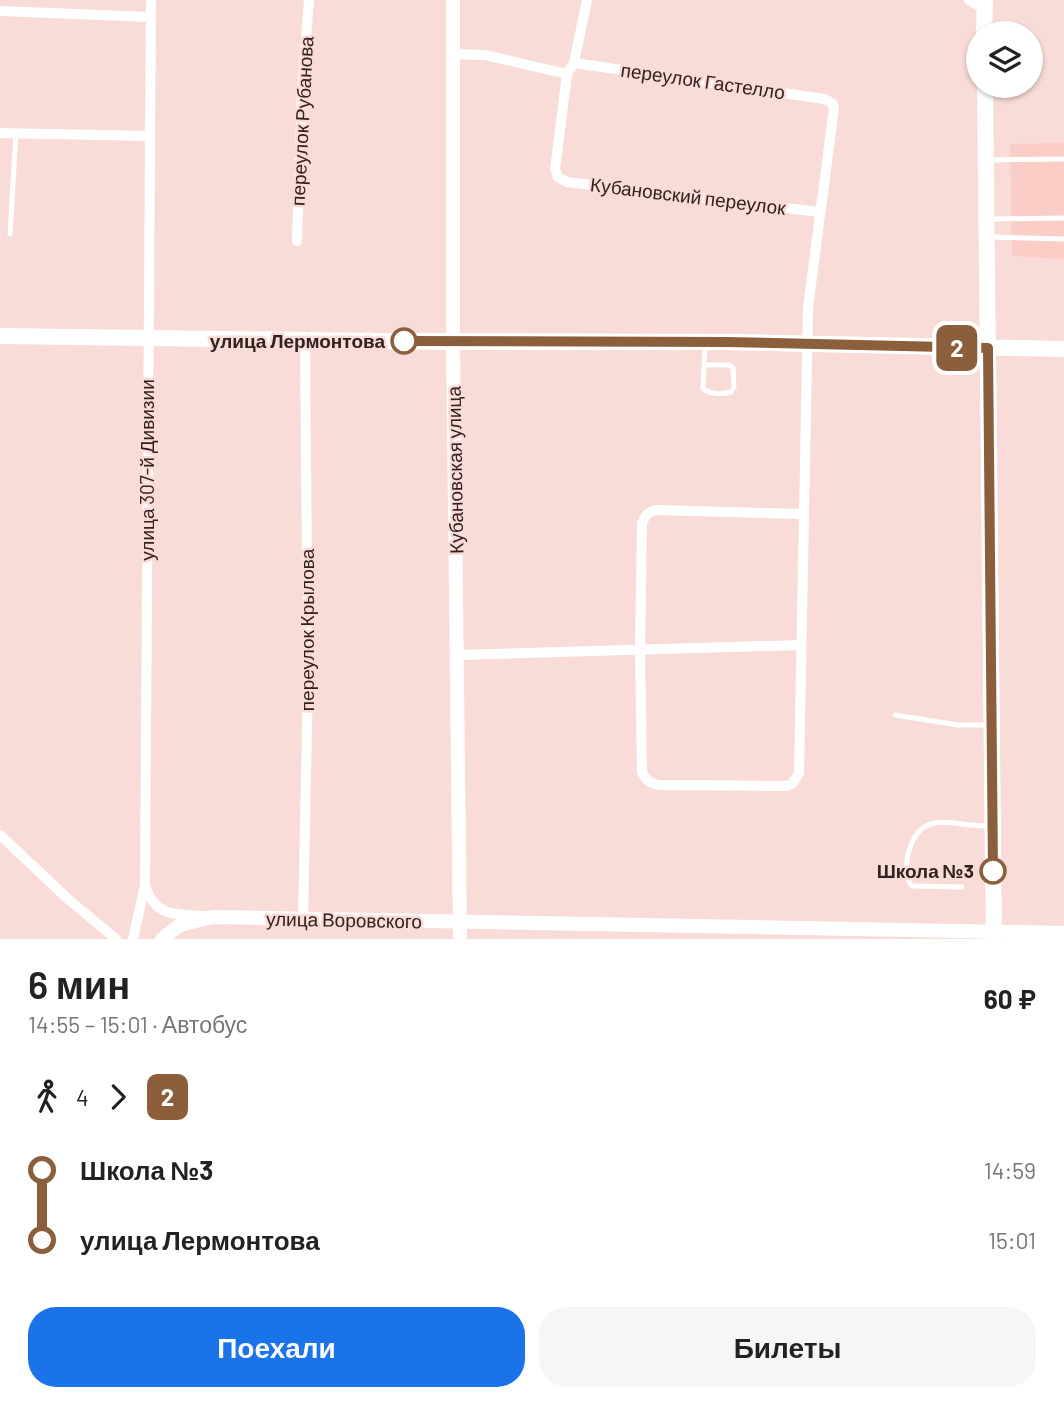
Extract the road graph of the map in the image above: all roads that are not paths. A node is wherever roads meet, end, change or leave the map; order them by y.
1 (151, 0) edge
2 (309, 0) edge
3 (453, 0) edge
4 (587, 0) edge
5 (969, 0) edge
6 (984, 5) edge
7 (0, 11) edge
8 (150, 17) junction
9 (452, 54) junction
10 (574, 63) junction
11 (567, 74) junction
12 (985, 98) edge
13 (0, 133) edge
14 (16, 133) junction
15 (150, 136) junction
16 (1064, 159) edge
17 (987, 160) junction
18 (819, 212) junction
19 (1064, 218) edge
20 (987, 219) junction
21 (10, 234) dead end
22 (987, 237) junction
23 (1064, 239) edge
24 (297, 241) dead end
25 (0, 336) edge
26 (148, 337) junction
27 (305, 340) junction
28 (453, 342) junction
29 (705, 342) junction
30 (809, 344) junction
31 (988, 348) junction
32 (1064, 349) edge
33 (704, 365) junction
34 (803, 514) junction
35 (801, 645) junction
36 (640, 649) junction
37 (458, 655) junction
38 (895, 715) dead end
39 (991, 724) junction
40 (993, 826) junction
41 (0, 835) edge
42 (145, 885) junction
43 (962, 887) dead end
44 (212, 917) junction
45 (303, 919) junction
46 (460, 922) junction
47 (703, 933) edge
48 (1064, 933) edge
49 (842, 934) edge
50 (994, 935) edge
51 (116, 939) edge
52 (132, 939) edge
53 (162, 939) edge
54 (460, 939) edge

1 - 8 street, улица 307-й Дивизии
2 - 24 street, переулок Рубанова
3 - 9 street, Кубановская улица
4 - 10 street
5 - 6 street
7 - 8 street
8 - 15 street, улица 307-й Дивизии
9 - 11 street
9 - 28 street, Кубановская улица
10 - 11 street
10 - 18 street, переулок Гастелло
11 - 18 street, Кубановский переулок
12 - 17 main road
13 - 14 street
14 - 15 street
14 - 21 lane
15 - 26 street, улица 307-й Дивизии
16 - 17 lane
17 - 20 main road
18 - 30 street
19 - 20 lane
20 - 22 main road
22 - 23 lane
22 - 31 main road
25 - 26 main road
26 - 27 main road
26 - 42 street, улица 307-й Дивизии
27 - 28 main road
27 - 45 street, переулок Крылова
28 - 29 main road
28 - 37 street, Кубановская улица
29 - 30 main road
29 - 33 lane
30 - 31 main road
30 - 34 street
31 - 32 main road
31 - 39 main road
33 - 33 lane
34 - 35 street
34 - 36 street
35 - 36 street
35 - 36 street
36 - 37 street
37 - 46 street, Кубановская улица
38 - 39 lane
39 - 40 main road
40 - 43 lane
40 - 50 main road
41 - 51 street
42 - 44 street, улица Воровского
42 - 52 street, улица 307-й Дивизии
44 - 45 street, улица Воровского
44 - 53 street, улица Воровского
45 - 46 street, улица Воровского
46 - 47 street, улица Воровского
46 - 54 street, Кубановская улица
47 - 49 street, улица Воровского
48 - 50 street, улица Воровского
49 - 50 street, улица Воровского

